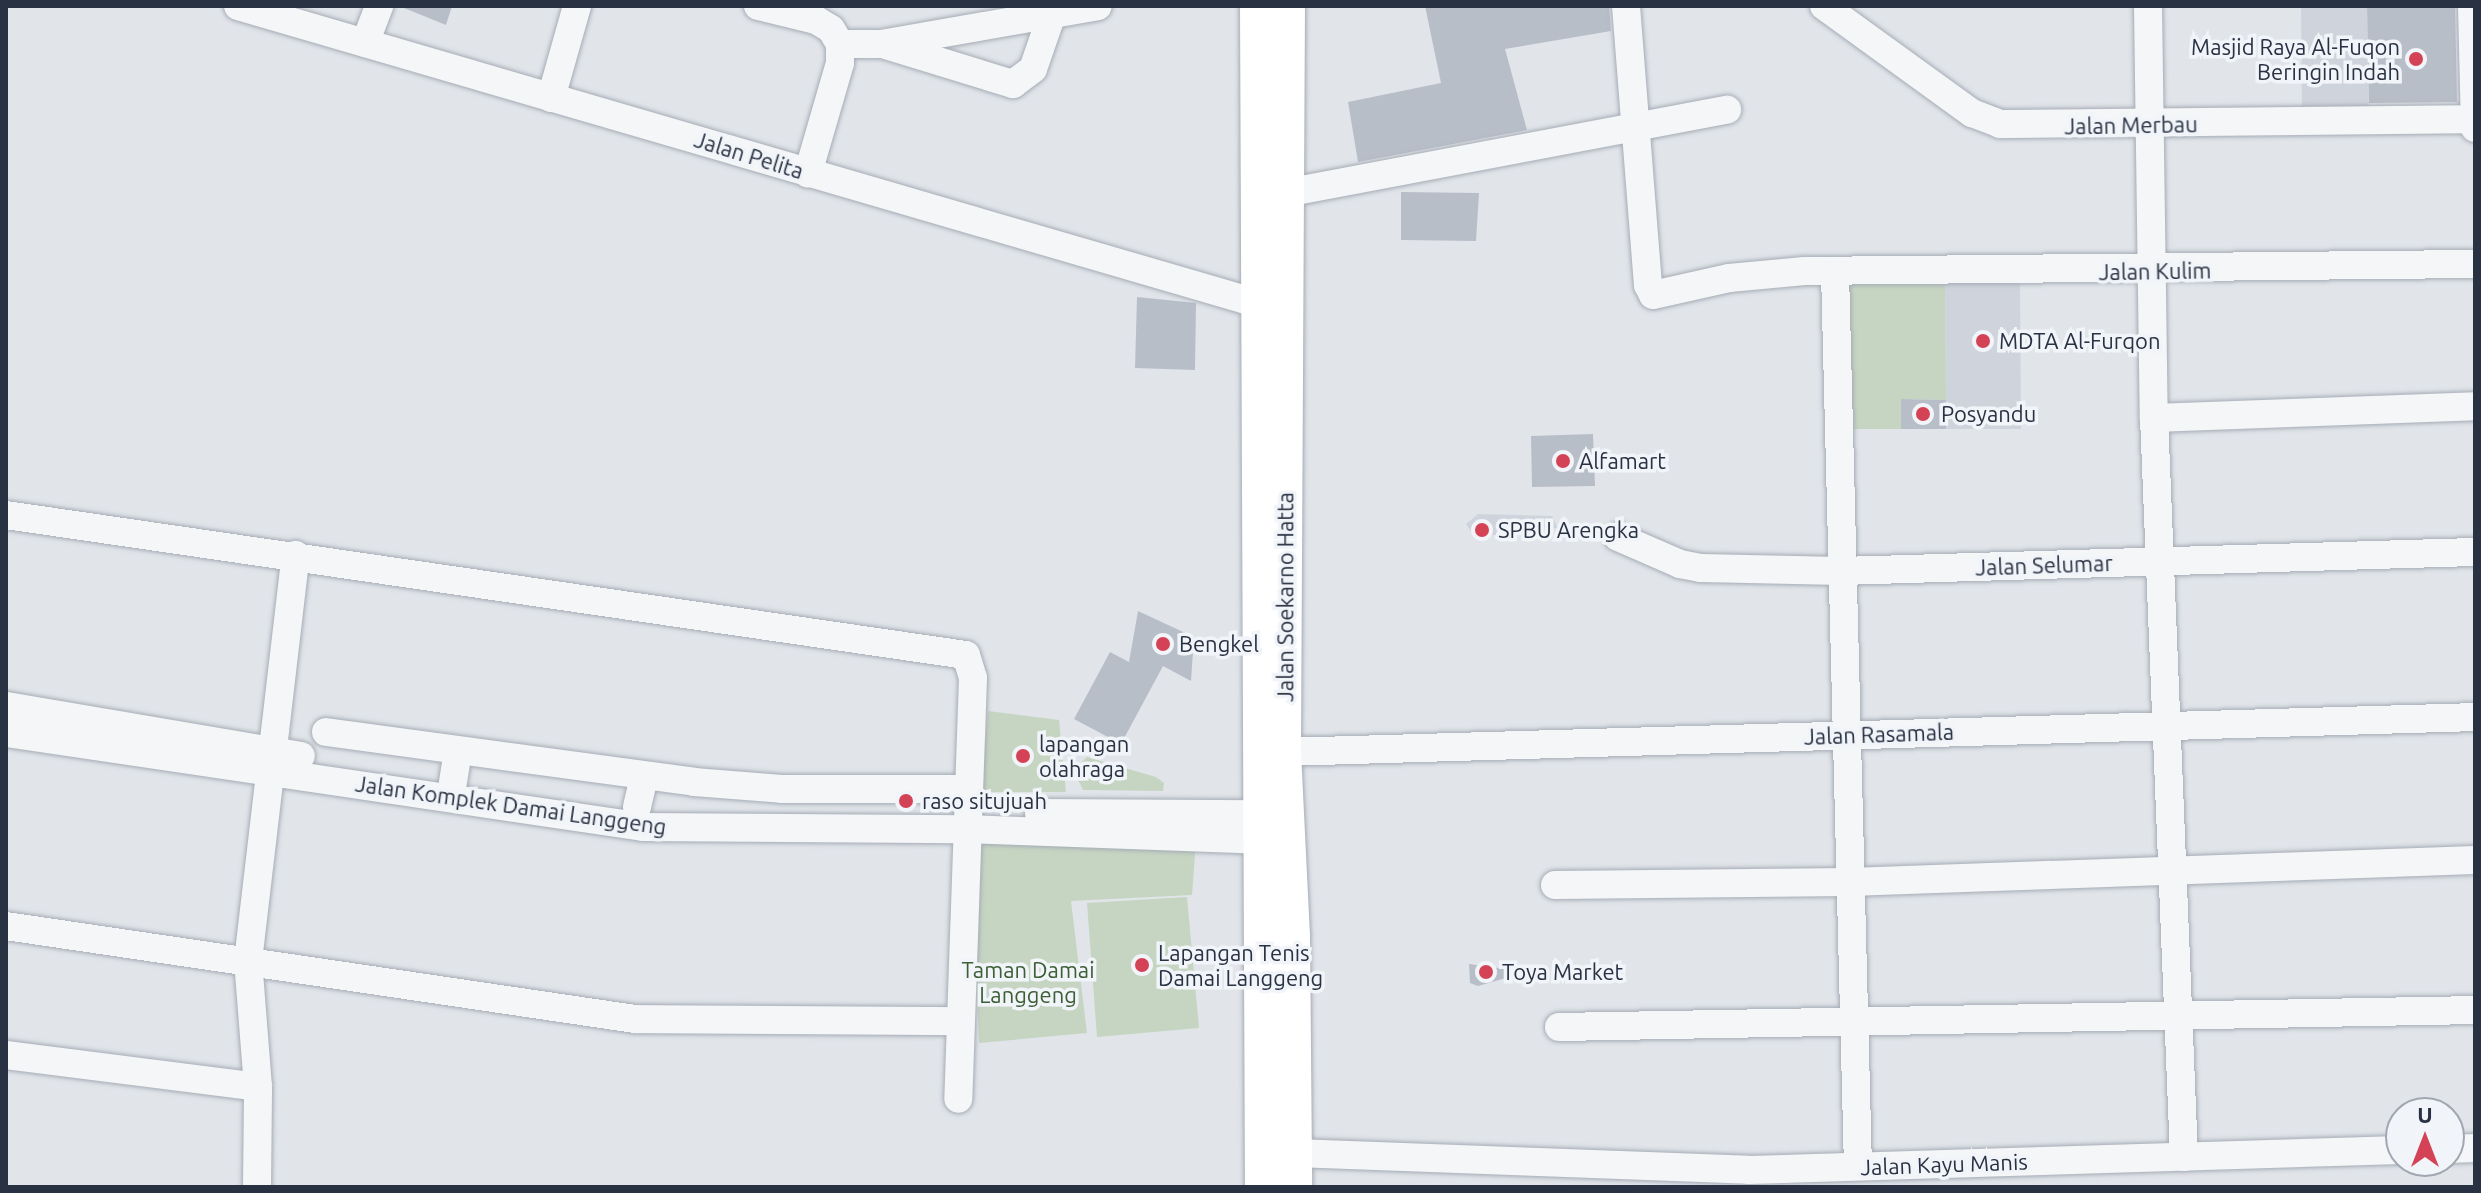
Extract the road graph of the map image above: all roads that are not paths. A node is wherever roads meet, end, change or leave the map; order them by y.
1 (238, 6) edge
2 (379, 6) edge
3 (577, 6) edge
4 (758, 6) edge
5 (1098, 6) edge
6 (1257, 6) edge
7 (1288, 6) edge
8 (1626, 6) edge
9 (1824, 6) edge
10 (2148, 6) edge
11 (2472, 6) edge
12 (1051, 17) junction
13 (365, 43) junction
14 (840, 44) junction
15 (881, 44) junction
16 (551, 98) junction
17 (1727, 110) dead end
18 (2475, 119) edge
19 (2147, 125) junction
20 (2475, 128) edge
21 (1634, 129) junction
22 (808, 173) junction
23 (1286, 193) junction
24 (2475, 264) edge
25 (2152, 271) junction
26 (1835, 272) junction
27 (1260, 304) junction
28 (2475, 406) edge
29 (2154, 418) junction
30 (6, 515) edge
31 (1618, 537) dead end
32 (2475, 552) edge
33 (296, 555) junction
34 (2159, 562) junction
35 (1841, 571) junction
36 (6, 706) edge
37 (2475, 717) edge
38 (2164, 724) junction
39 (81, 730) junction
40 (326, 732) dead end
41 (6, 733) edge
42 (1845, 736) junction
43 (458, 752) junction
44 (1284, 752) junction
45 (272, 761) junction
46 (644, 777) junction
47 (453, 782) junction
48 (637, 807) junction
49 (760, 809) junction
50 (966, 810) junction
51 (1259, 827) junction
52 (2475, 860) edge
53 (2172, 871) junction
54 (1849, 882) junction
55 (1555, 885) dead end
56 (6, 926) edge
57 (248, 961) junction
58 (2475, 1010) edge
59 (2180, 1016) junction
60 (957, 1021) junction
61 (1852, 1024) junction
62 (1559, 1027) dead end
63 (6, 1055) edge
64 (258, 1087) junction
65 (958, 1099) dead end
66 (2385, 1151) edge
67 (2184, 1157) junction
68 (1858, 1166) junction
69 (1295, 1170) edge
70 (1749, 1179) edge
71 (257, 1187) edge
72 (1262, 1187) edge

1 - 13 street, Jalan Pelita
2 - 13 street
3 - 16 street
4 - 14 street
5 - 12 street
6 - 27 main road, Jalan Soekarno Hatta
7 - 23 main road, Jalan Soekarno Hatta
8 - 21 street
9 - 19 street, Jalan Merbau
10 - 19 street
11 - 18 street
12 - 15 street
12 - 15 street
13 - 16 street, Jalan Pelita
14 - 15 street
14 - 22 street
16 - 22 street, Jalan Pelita
17 - 21 street
18 - 19 street, Jalan Merbau
18 - 20 street
19 - 25 street
21 - 23 street
21 - 26 street, Jalan Kulim
22 - 27 street, Jalan Pelita
23 - 44 main road, Jalan Soekarno Hatta
24 - 25 street, Jalan Kulim
25 - 26 street, Jalan Kulim
25 - 29 street
26 - 35 street
27 - 51 main road, Jalan Soekarno Hatta
28 - 29 street
29 - 34 street
30 - 33 street
31 - 35 street, Jalan Selumar
32 - 34 street, Jalan Selumar
33 - 45 street
33 - 50 street
34 - 35 street, Jalan Selumar
34 - 38 street
35 - 42 street
36 - 39 street, Jalan Komplek Damai Langgeng
37 - 38 street, Jalan Rasamala
38 - 42 street, Jalan Rasamala
38 - 53 street
39 - 41 street, Jalan Komplek Damai Langgeng
39 - 45 street, Jalan Komplek Damai Langgeng
40 - 43 street
42 - 44 street, Jalan Rasamala
42 - 54 street
43 - 46 street
43 - 47 street
44 - 69 main road, Jalan Soekarno Hatta
45 - 47 street, Jalan Komplek Damai Langgeng
45 - 49 street, Jalan Komplek Damai Langgeng
45 - 57 street
46 - 48 street
46 - 49 street
47 - 48 street, Jalan Komplek Damai Langgeng
48 - 49 street, Jalan Komplek Damai Langgeng
49 - 50 street, Jalan Komplek Damai Langgeng
50 - 51 street, Jalan Komplek Damai Langgeng
50 - 60 street
51 - 72 main road, Jalan Soekarno Hatta
52 - 53 street
53 - 54 street
53 - 59 street
54 - 55 street
54 - 61 street
56 - 57 street
57 - 60 street
57 - 64 street
58 - 59 street
59 - 61 street
59 - 67 street
60 - 65 street
61 - 62 street
61 - 68 street
63 - 64 street
64 - 71 street
66 - 67 street, Jalan Kayu Manis
67 - 68 street, Jalan Kayu Manis
68 - 70 street, Jalan Kayu Manis
69 - 70 street, Jalan Kayu Manis

